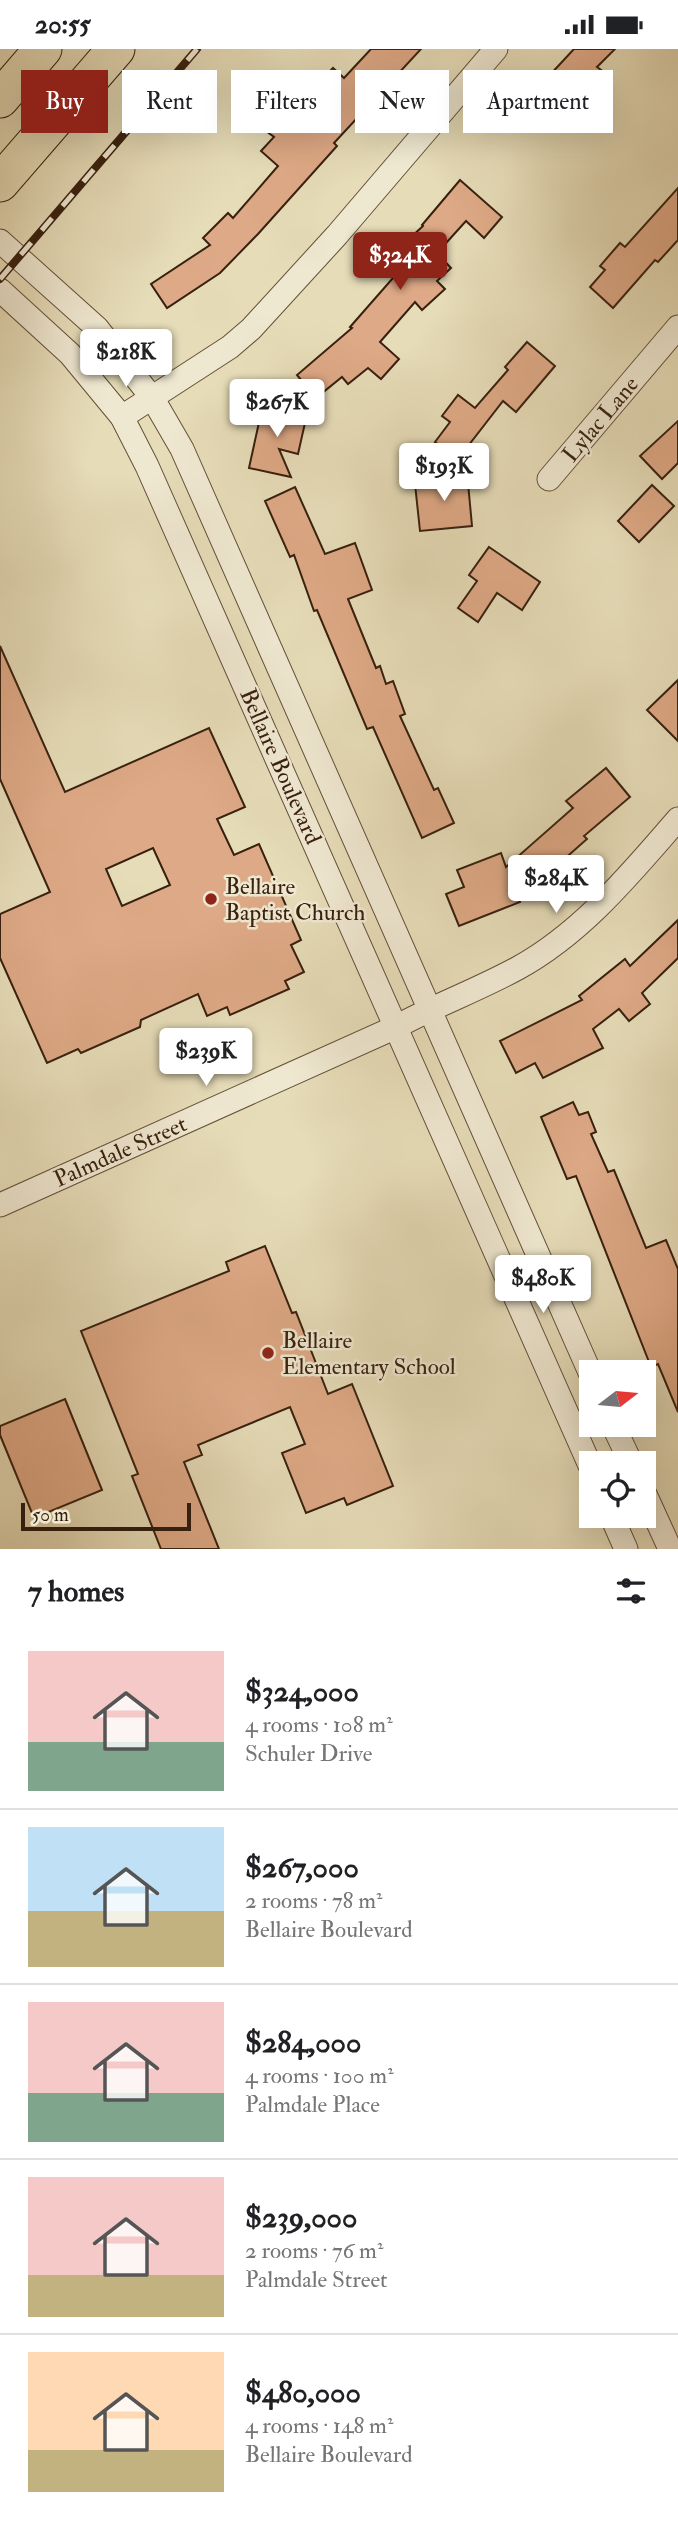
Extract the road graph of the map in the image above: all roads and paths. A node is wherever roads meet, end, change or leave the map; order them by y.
1 (43, 49) edge
2 (116, 49) edge
3 (496, 49) edge
4 (0, 99) edge
5 (0, 183) edge
6 (0, 241) edge
7 (0, 290) edge
8 (678, 327) edge
9 (153, 398) junction
10 (122, 417) junction
11 (549, 479) dead end
12 (240, 580) junction
13 (205, 594) junction
14 (296, 706) junction
15 (261, 720) junction
16 (678, 819) edge
17 (430, 1008) junction
18 (396, 1027) junction
19 (0, 1205) edge
20 (569, 1326) junction
21 (536, 1342) junction
22 (584, 1360) edge
23 (584, 1451) edge
24 (656, 1518) edge
25 (617, 1528) edge
26 (626, 1549) edge
27 (670, 1549) edge

1 - 4 main road
2 - 5 main road
3 - 9 street
6 - 9 street, Bellaire Boulevard
7 - 10 street, Bellaire Boulevard
8 - 11 street, Lylac Lane
9 - 10 street
9 - 12 street, Bellaire Boulevard
10 - 13 street, Bellaire Boulevard
12 - 13 street
12 - 14 street, Bellaire Boulevard
13 - 15 street, Bellaire Boulevard
14 - 15 street
14 - 17 street, Bellaire Boulevard
15 - 18 street, Bellaire Boulevard
16 - 17 street, Palmdale Street
17 - 18 street, Palmdale Street
17 - 20 street, Bellaire Boulevard
18 - 19 street, Palmdale Street
18 - 21 street, Bellaire Boulevard
20 - 21 street
20 - 22 street, Bellaire Boulevard
21 - 23 street, Bellaire Boulevard
24 - 27 street
25 - 26 street

